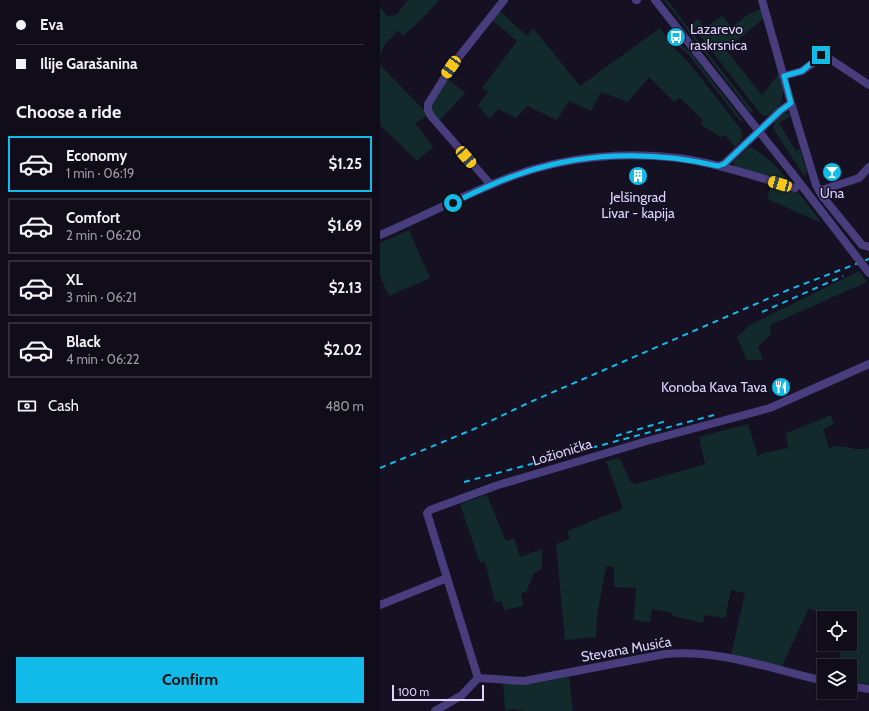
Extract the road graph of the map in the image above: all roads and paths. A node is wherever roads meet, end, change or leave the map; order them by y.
1 (504, 0) edge
2 (655, 0) edge
3 (762, 0) edge
4 (784, 76) junction
5 (869, 85) edge
6 (791, 103) junction
7 (758, 131) junction
8 (718, 166) junction
9 (869, 167) edge
10 (491, 185) junction
11 (795, 188) dead end
12 (820, 191) junction
13 (380, 235) edge
14 (866, 246) edge
15 (869, 273) edge
16 (869, 364) edge
17 (447, 578) junction
18 (380, 605) edge
19 (478, 678) junction
20 (817, 679) edge
21 (857, 687) edge
22 (869, 689) edge
23 (435, 711) edge

1 - 10 street
2 - 7 street
3 - 4 street
4 - 5 street
4 - 6 street
6 - 7 street
6 - 12 street
7 - 8 street
7 - 15 street, bridge
8 - 10 street
8 - 11 street
9 - 12 street
10 - 13 street
12 - 14 street
16 - 17 street, Ložionička
17 - 18 street
17 - 19 street, Ložionička
19 - 20 street, Stevana Musića
19 - 23 street
21 - 22 street

